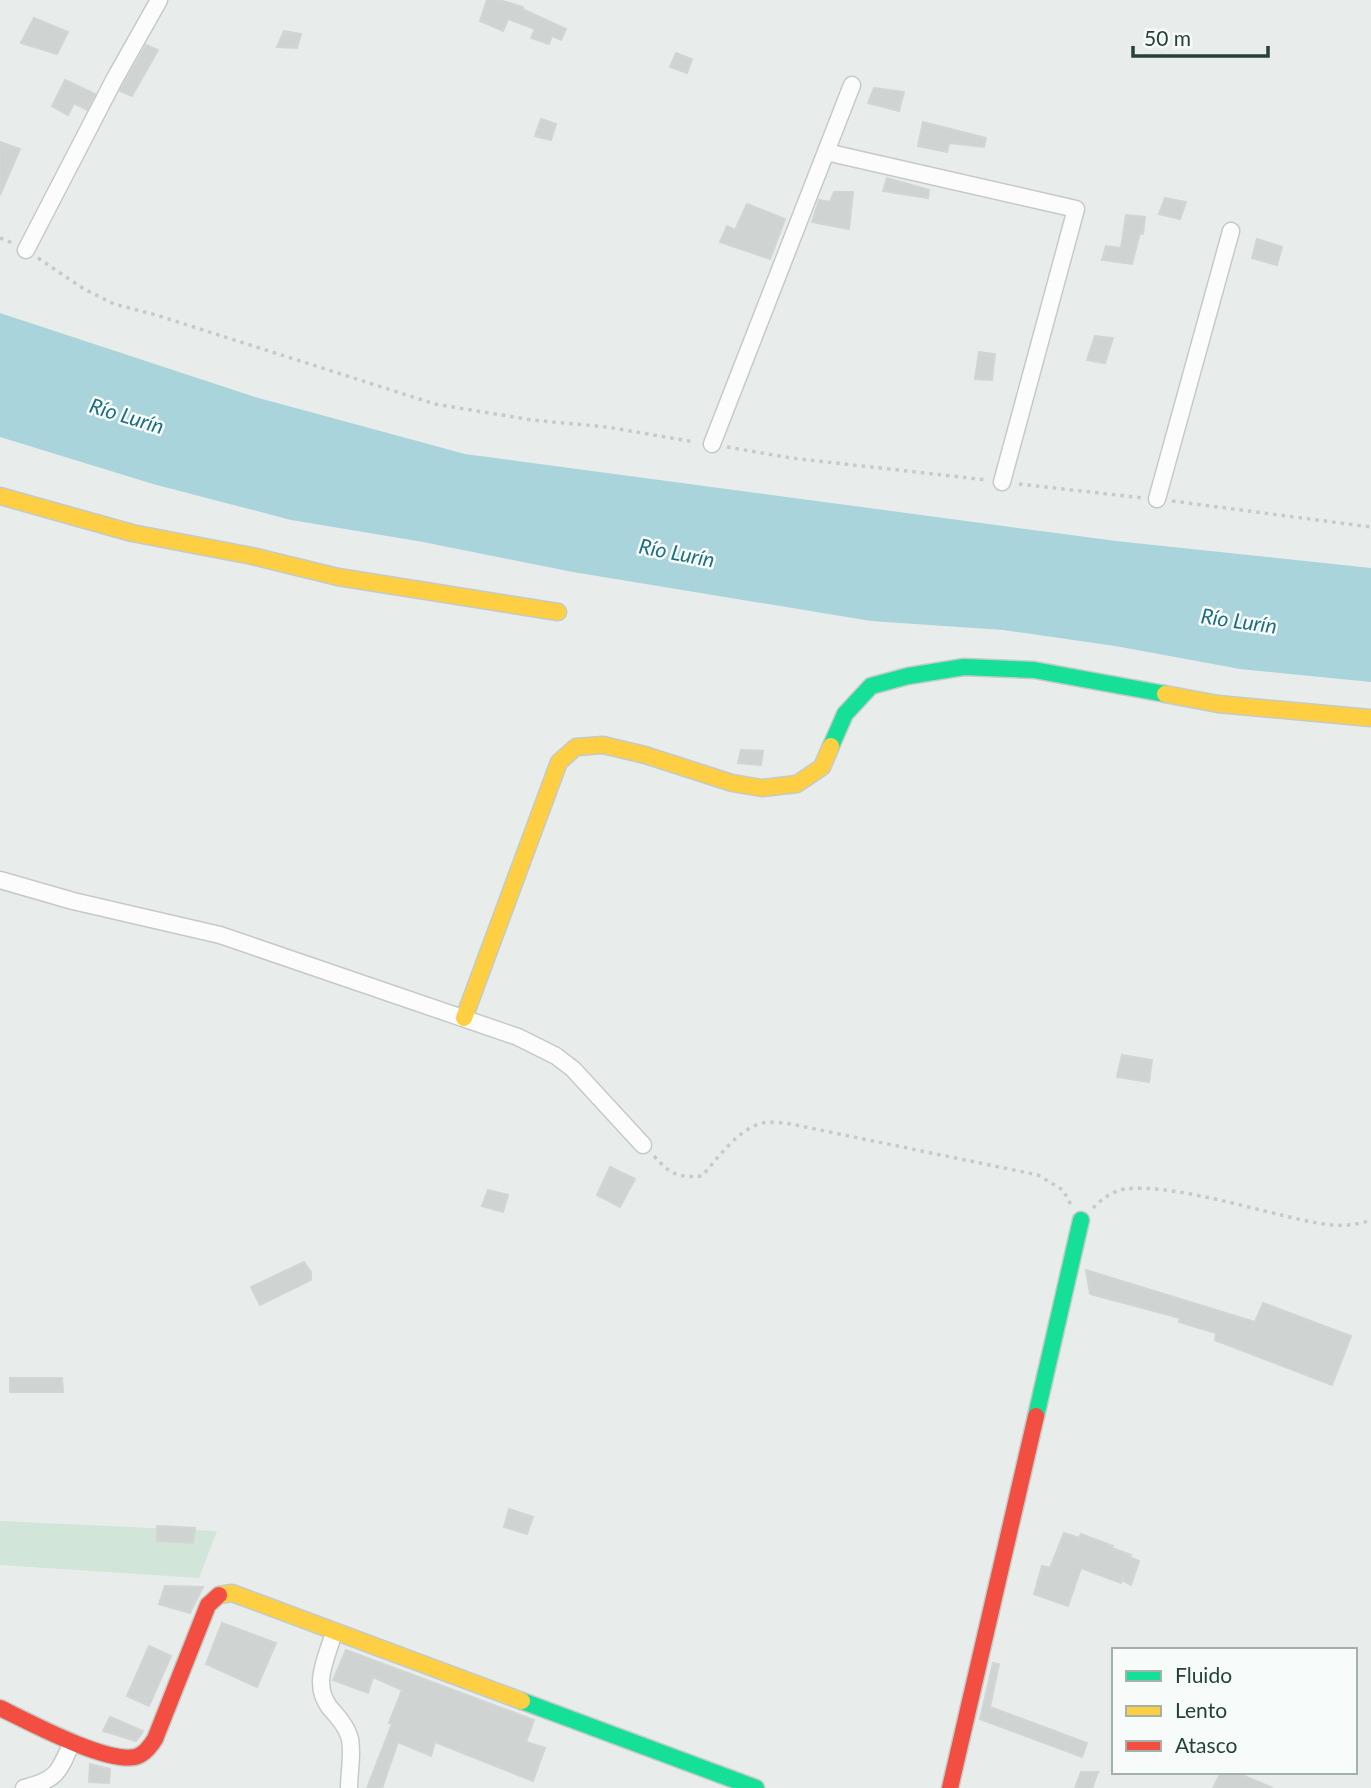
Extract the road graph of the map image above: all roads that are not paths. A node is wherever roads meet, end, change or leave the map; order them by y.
1 (159, 0) edge
2 (852, 85) dead end
3 (826, 152) junction
4 (1231, 231) dead end
5 (26, 250) road end
6 (712, 444) road end
7 (1002, 482) road end
8 (0, 496) edge
9 (1157, 499) road end
10 (558, 612) dead end
11 (1371, 718) edge
12 (0, 880) edge
13 (464, 1018) junction
14 (643, 1145) road end
15 (1081, 1220) road end
16 (334, 1632) junction
17 (0, 1708) edge
18 (72, 1742) junction
19 (24, 1788) edge
20 (349, 1788) edge
21 (756, 1788) edge
22 (950, 1788) edge

1 - 5 street
2 - 3 street
3 - 6 street
3 - 7 street
4 - 9 street
8 - 10 street
11 - 13 street
12 - 13 street
13 - 14 street
15 - 22 street
16 - 18 street
16 - 20 street
16 - 21 street
17 - 18 street
18 - 19 street

